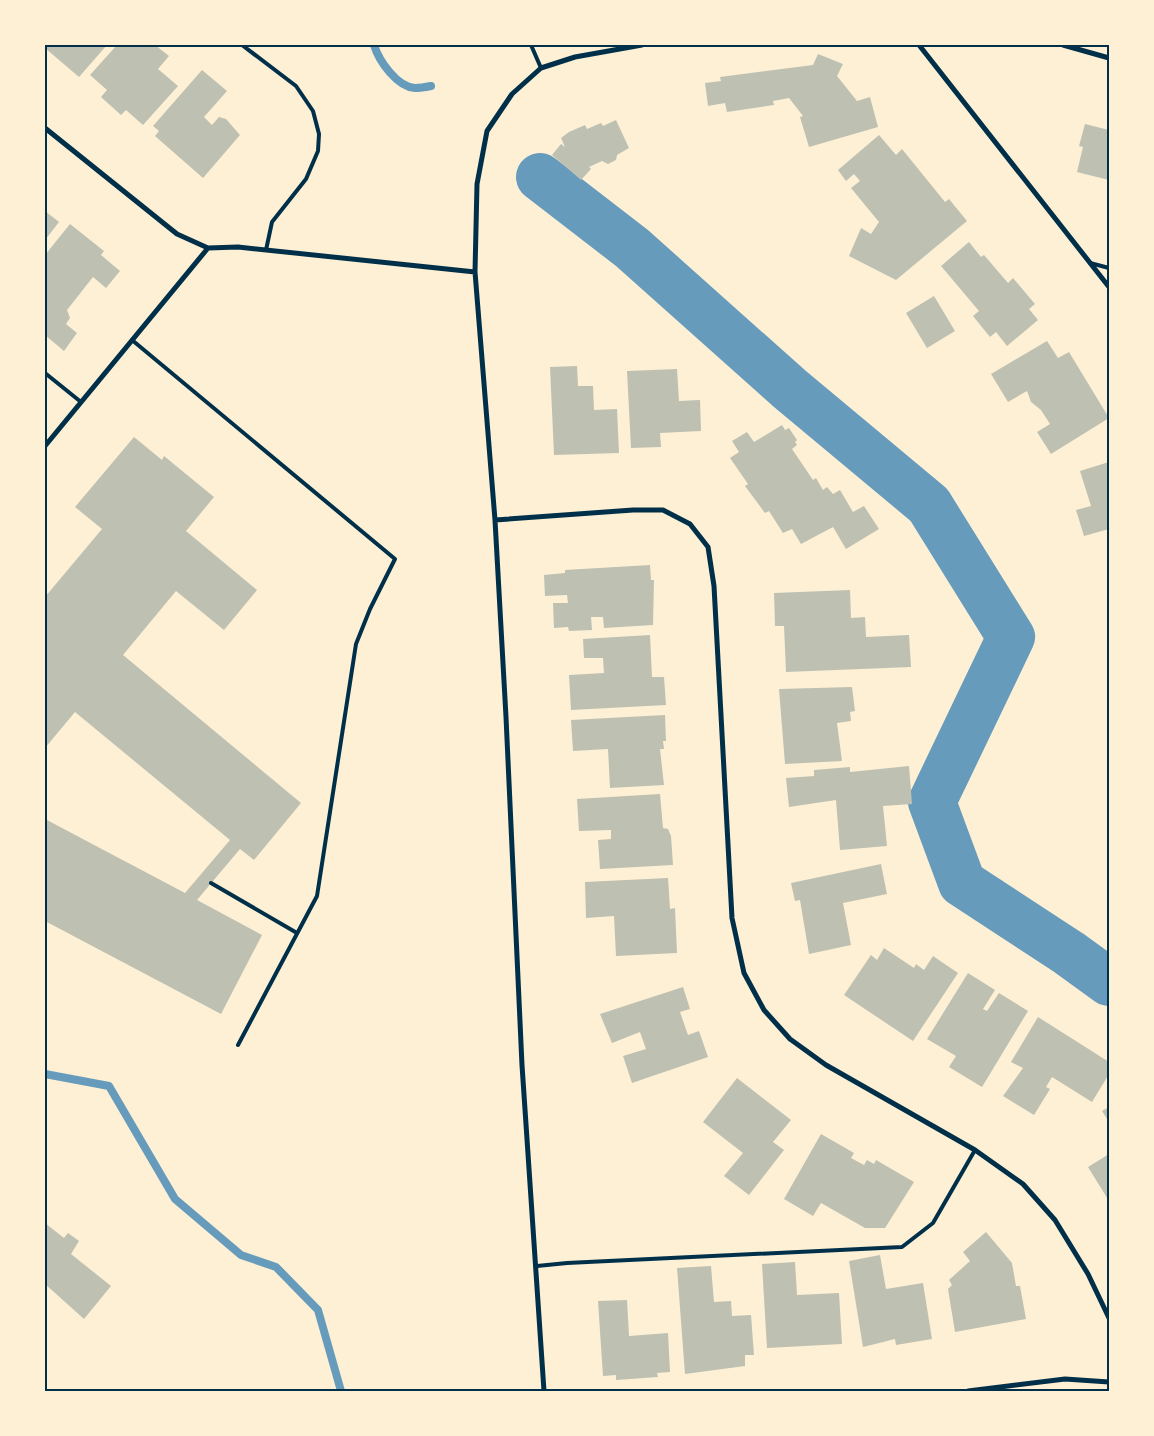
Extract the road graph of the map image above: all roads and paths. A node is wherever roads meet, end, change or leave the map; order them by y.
1 (242, 45) edge
2 (531, 45) edge
3 (642, 45) edge
4 (919, 45) edge
5 (1063, 45) edge
6 (1109, 58) edge
7 (541, 68) junction
8 (45, 128) edge
9 (208, 248) junction
10 (266, 250) junction
11 (1090, 263) junction
12 (1109, 268) edge
13 (475, 272) junction
14 (1109, 287) edge
15 (132, 340) junction
16 (45, 373) edge
17 (81, 402) junction
18 (45, 446) edge
19 (495, 520) junction
20 (211, 883) dead end
21 (297, 933) junction
22 (238, 1045) dead end
23 (976, 1150) junction
24 (536, 1266) junction
25 (1109, 1318) edge
26 (1109, 1382) edge
27 (544, 1391) edge
28 (968, 1391) edge

1 - 10 lane
2 - 7 lane
3 - 7 street
4 - 11 street
5 - 6 street
7 - 13 street
8 - 9 street
9 - 10 street
9 - 15 street
10 - 13 street
11 - 12 lane
11 - 14 street
13 - 19 street
15 - 17 street
15 - 21 lane
16 - 17 lane
17 - 18 street
19 - 23 street
19 - 24 street
20 - 21 lane
21 - 22 lane
23 - 24 lane
23 - 25 street
24 - 27 street
26 - 28 street

